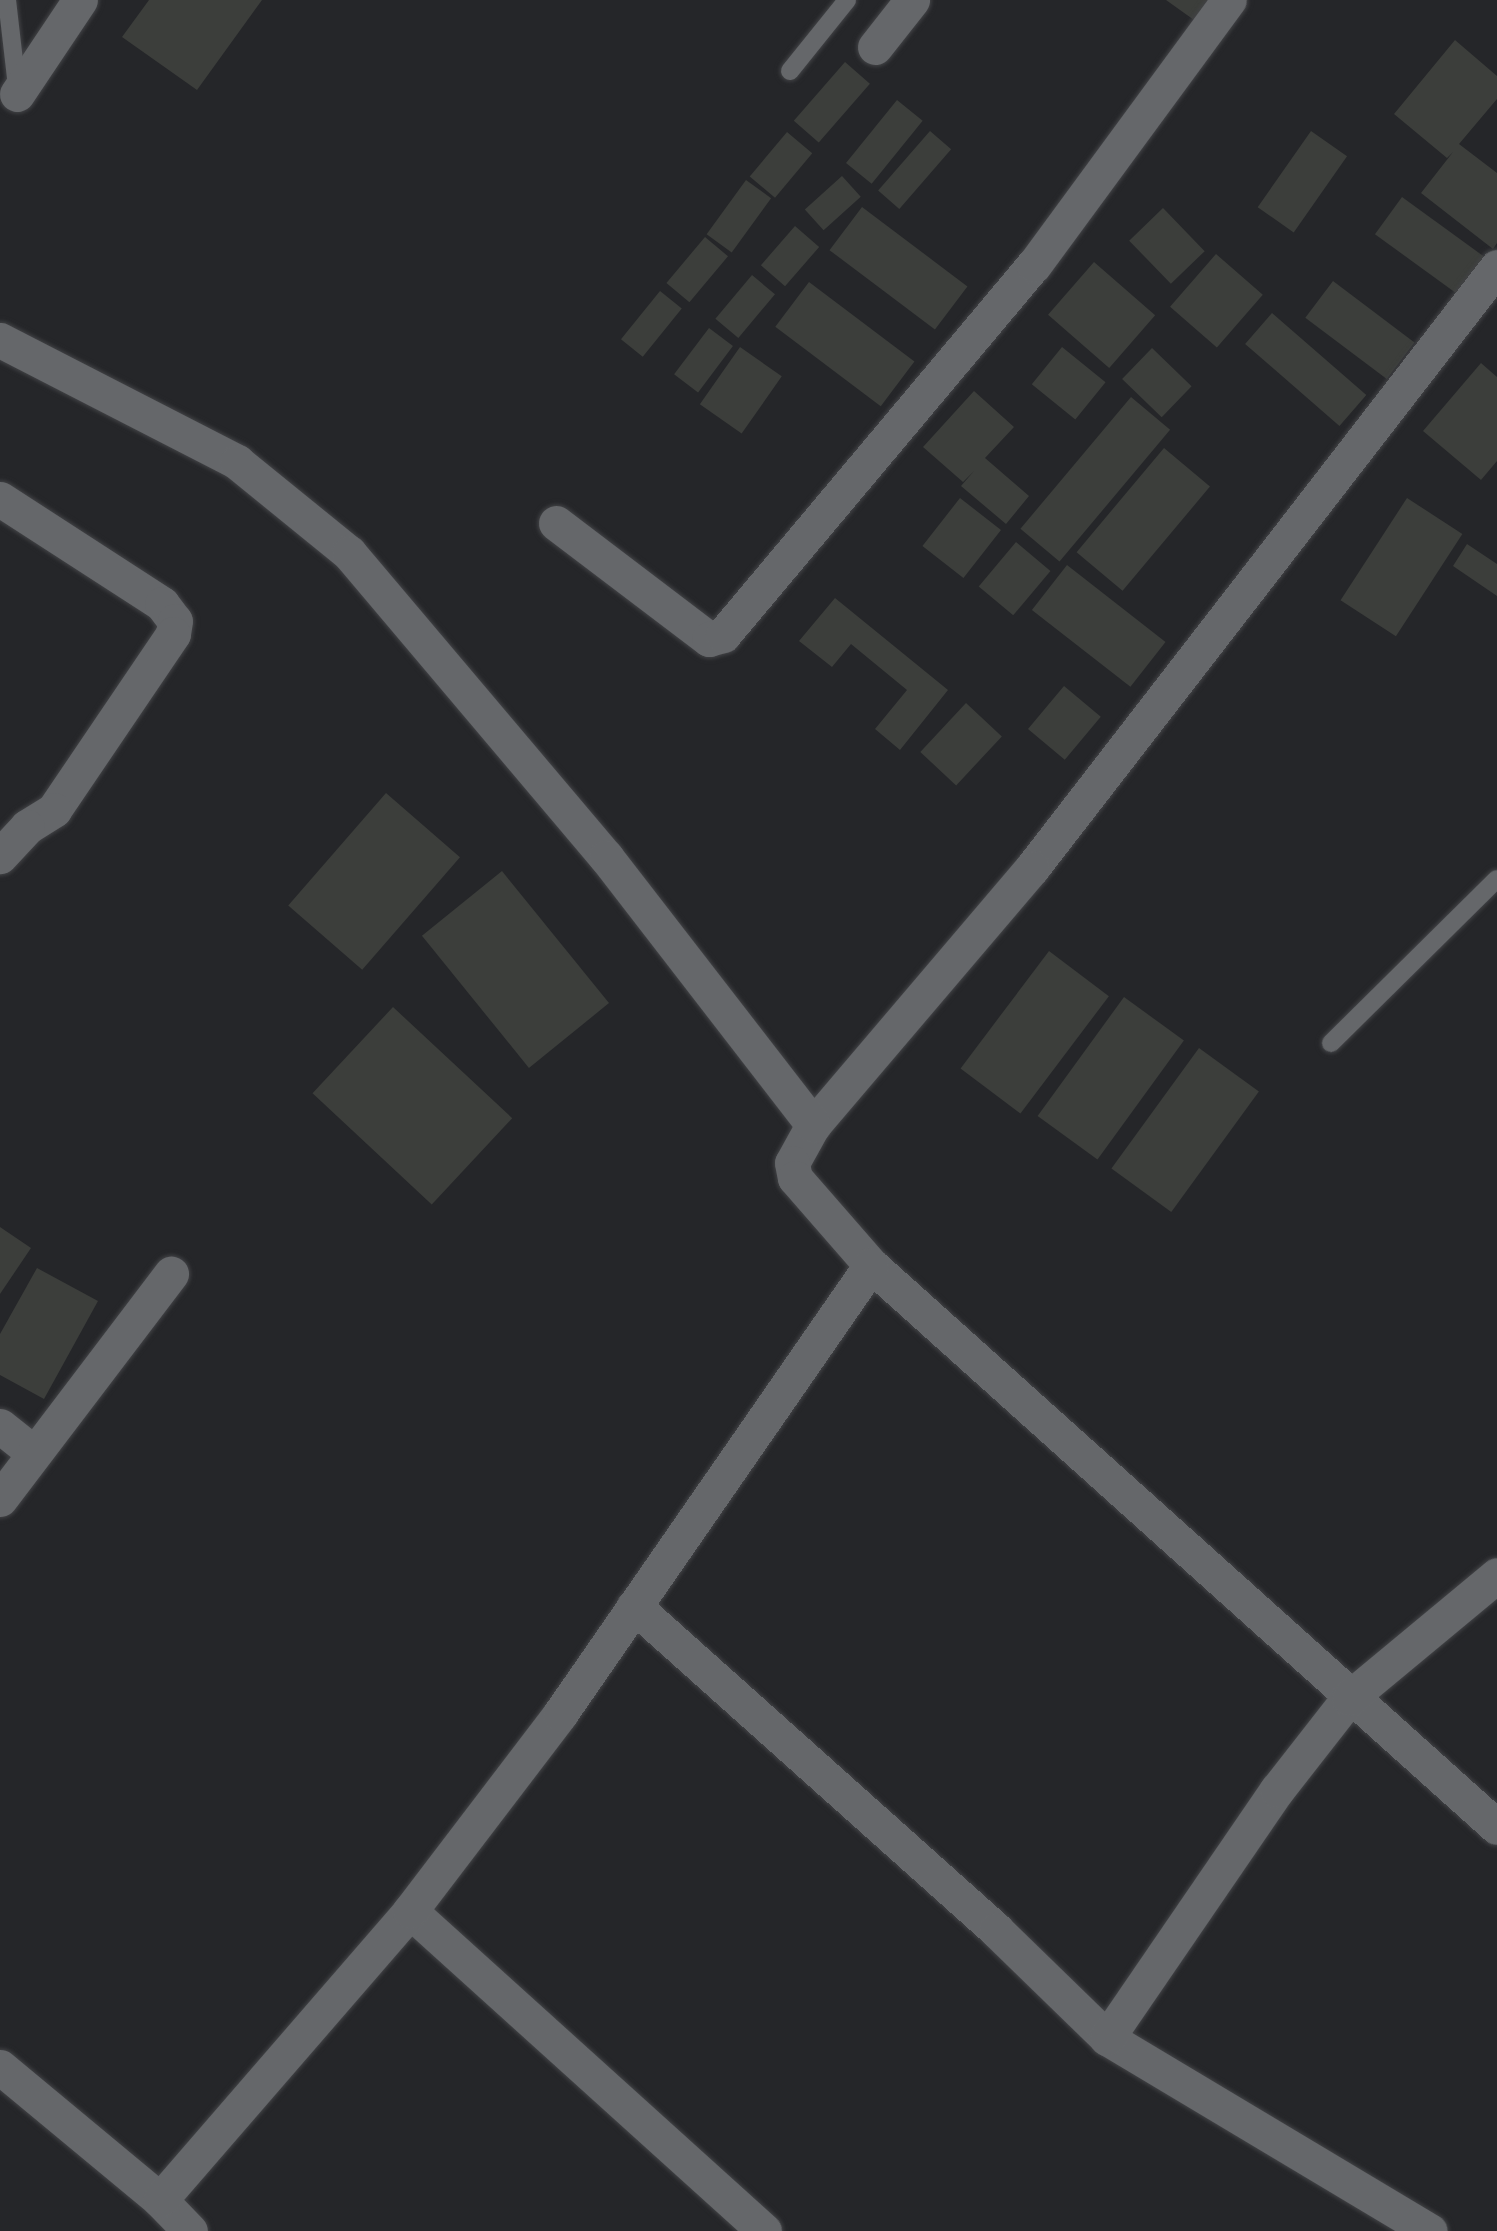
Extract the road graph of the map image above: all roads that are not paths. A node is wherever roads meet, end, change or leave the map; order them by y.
1 (7, 0) edge
2 (80, 0) edge
3 (847, 0) edge
4 (912, 0) edge
5 (1230, 0) edge
6 (875, 47) dead end
7 (790, 71) dead end
8 (17, 94) joint
9 (1497, 267) edge
10 (0, 340) edge
11 (0, 499) edge
12 (556, 523) dead end
13 (0, 856) edge
14 (1497, 879) edge
15 (1331, 1042) dead end
16 (813, 1125) junction
17 (871, 1265) junction
18 (171, 1274) dead end
19 (0, 1426) edge
20 (34, 1453) junction
21 (0, 1499) edge
22 (1497, 1575) edge
23 (634, 1606) junction
24 (1349, 1698) junction
25 (1497, 1827) edge
26 (410, 1911) junction
27 (1107, 2038) junction
28 (0, 2067) edge
29 (160, 2200) junction
30 (190, 2231) edge
31 (764, 2231) edge
32 (1430, 2231) edge

1 - 8 lane
2 - 8 street
3 - 7 lane
4 - 6 street
5 - 12 street
9 - 16 street
10 - 16 street
11 - 13 street
14 - 15 lane
16 - 17 street
17 - 23 street
17 - 24 street
18 - 20 street
19 - 20 street
20 - 21 street
22 - 24 street
23 - 26 street
23 - 27 street
24 - 25 street
24 - 27 street
26 - 29 street
26 - 31 street
27 - 32 street
28 - 29 street
29 - 30 street

